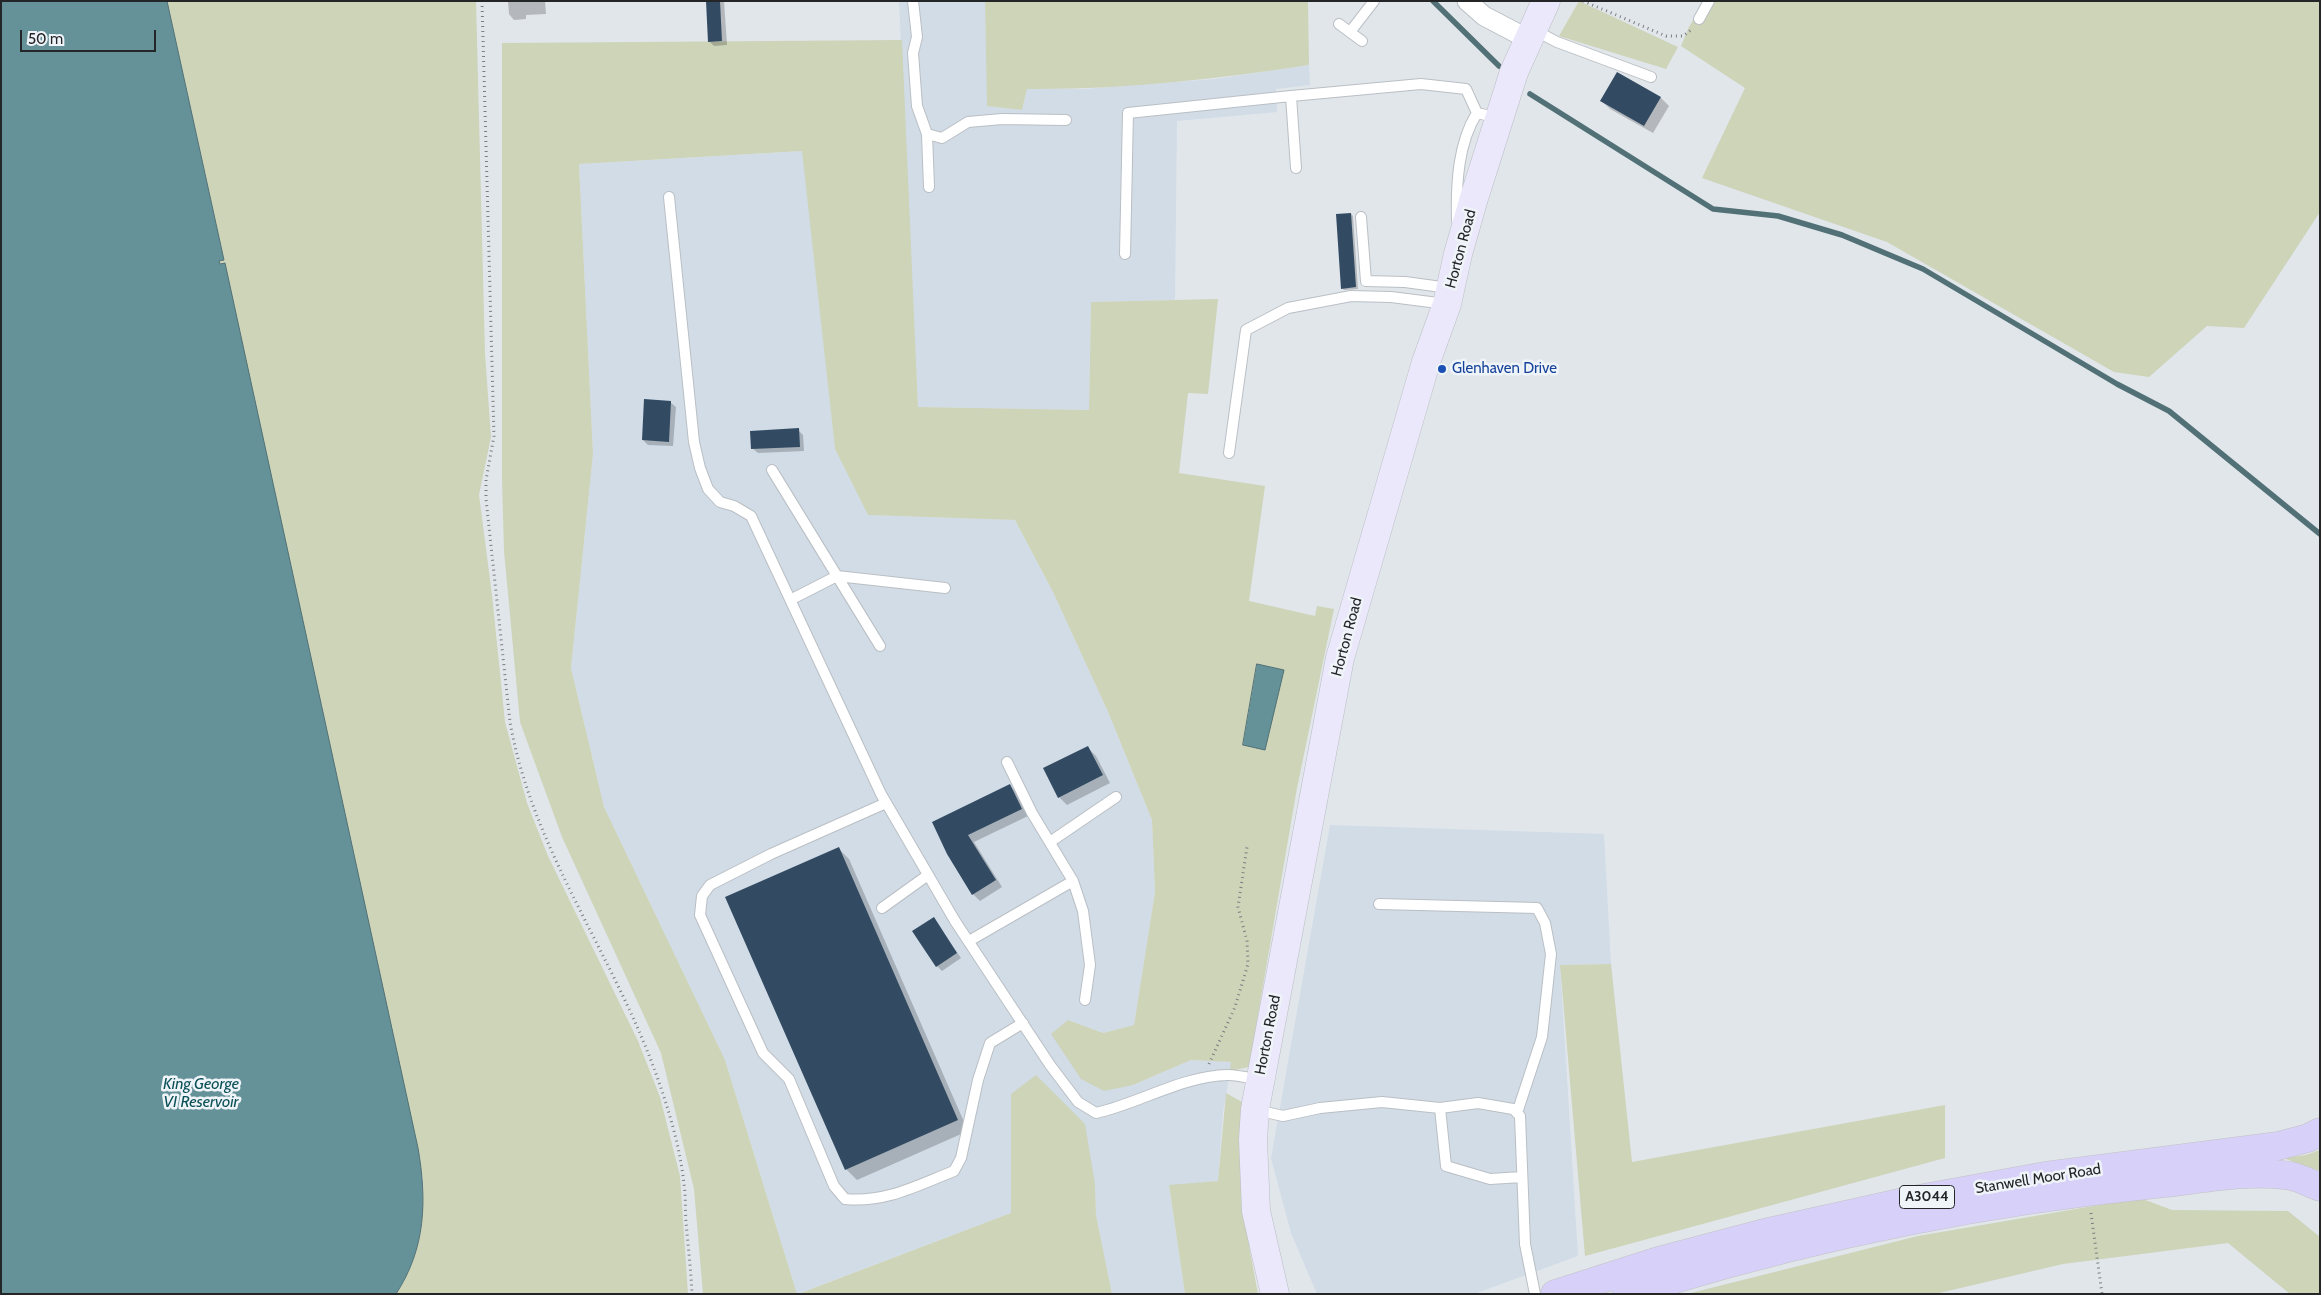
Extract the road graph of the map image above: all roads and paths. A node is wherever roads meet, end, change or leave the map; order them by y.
1 (482, 1) edge
2 (913, 1) edge
3 (1374, 1) edge
4 (1467, 1) edge
5 (1546, 1) edge
6 (1583, 1) edge
7 (1709, 1) edge
8 (1699, 19) joint
9 (1339, 24) dead end
10 (1350, 32) junction
11 (1530, 34) junction
12 (1362, 42) dead end
13 (1651, 77) dead end
14 (1291, 96) junction
15 (1488, 116) junction
16 (1066, 120) dead end
17 (927, 134) junction
18 (1296, 168) dead end
19 (928, 186) dead end
20 (669, 197) dead end
21 (1361, 216) dead end
22 (1125, 254) dead end
23 (1449, 296) junction
24 (1229, 453) dead end
25 (772, 470) dead end
26 (837, 576) junction
27 (945, 588) dead end
28 (792, 599) junction
29 (880, 646) dead end
30 (1007, 762) dead end
31 (1116, 797) dead end
32 (886, 803) junction
33 (1050, 842) junction
34 (1247, 848) dead end
35 (928, 875) junction
36 (1073, 881) junction
37 (1379, 904) dead end
38 (882, 908) dead end
39 (969, 941) junction
40 (1085, 1000) dead end
41 (1023, 1023) junction
42 (1206, 1079) junction
43 (1260, 1080) junction
44 (1440, 1108) junction
45 (1255, 1110) junction
46 (1517, 1113) junction
47 (2320, 1132) edge
48 (1522, 1177) junction
49 (2320, 1187) edge
50 (2088, 1192) junction
51 (692, 1294) edge
52 (1275, 1294) edge
53 (1534, 1294) edge
54 (1555, 1294) edge
55 (1626, 1294) edge
56 (2102, 1294) edge

1 - 51 path
2 - 17 lane
3 - 10 lane
4 - 11 street
5 - 11 street, Horton Road
6 - 8 path
7 - 8 lane
9 - 10 lane
10 - 12 lane
11 - 13 lane
11 - 15 street, Horton Road
14 - 15 lane
14 - 18 lane
14 - 22 lane
15 - 23 street, Horton Road
16 - 17 lane
17 - 19 lane
20 - 28 lane
21 - 23 lane
23 - 24 lane
23 - 43 street, Horton Road
25 - 26 lane
26 - 27 lane
26 - 28 lane
26 - 29 lane
28 - 32 lane
30 - 33 lane
31 - 33 lane
32 - 35 lane
32 - 41 lane
33 - 36 lane
34 - 42 path
35 - 38 lane
35 - 39 lane
36 - 39 lane
36 - 40 lane
37 - 46 lane
39 - 41 lane
41 - 42 lane
42 - 43 lane
43 - 45 street, Horton Road
44 - 45 lane
44 - 46 lane
44 - 48 lane
45 - 52 street, Horton Road
46 - 48 lane
47 - 54 main road, Stanwell Moor Road / A3044
48 - 53 lane
49 - 50 main road, Stanwell Moor Road / A3044
50 - 55 main road, Stanwell Moor Road / A3044
50 - 56 path

